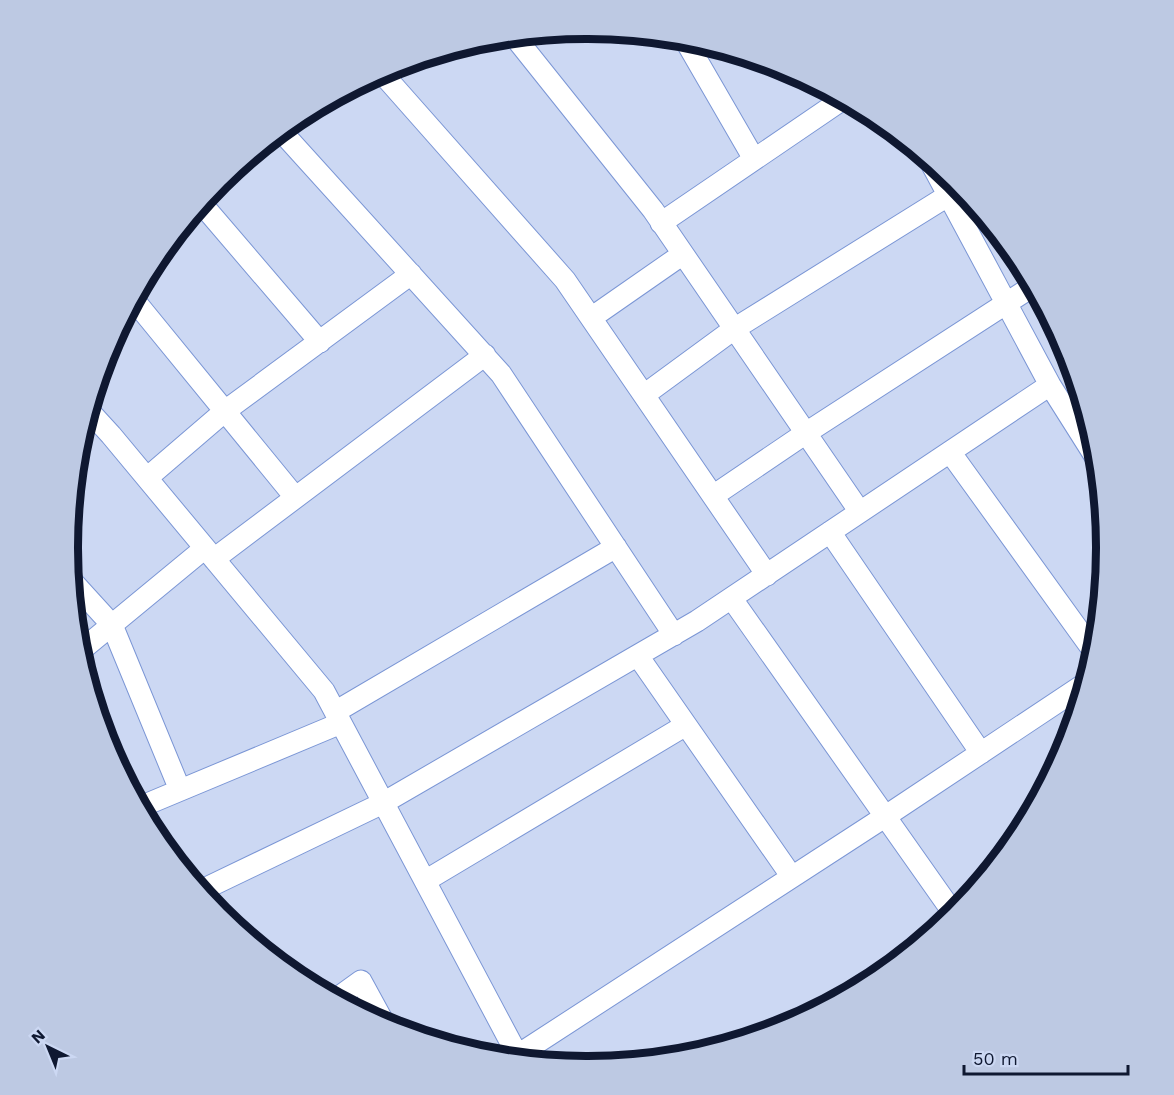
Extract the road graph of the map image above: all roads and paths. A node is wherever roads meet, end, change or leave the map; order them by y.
1 (520, 43) edge
2 (691, 50) edge
3 (388, 80) edge
4 (836, 104) edge
5 (287, 137) edge
6 (754, 159) junction
7 (943, 184) edge
8 (949, 195) junction
9 (207, 210) edge
10 (662, 223) junction
11 (683, 254) junction
12 (411, 274) junction
13 (1026, 291) edge
14 (1006, 303) junction
15 (140, 307) edge
16 (591, 318) junction
17 (735, 329) junction
18 (320, 342) junction
19 (485, 355) junction
20 (1050, 385) junction
21 (644, 395) junction
22 (225, 411) junction
23 (95, 419) edge
24 (806, 433) junction
25 (1084, 438) edge
26 (950, 452) junction
27 (147, 478) junction
28 (713, 496) junction
29 (295, 497) junction
30 (860, 512) junction
31 (831, 532) junction
32 (616, 547) junction
33 (209, 553) junction
34 (766, 575) junction
35 (81, 591) edge
36 (732, 599) junction
37 (112, 625) junction
38 (674, 635) junction
39 (1087, 642) edge
40 (88, 645) edge
41 (638, 656) junction
42 (1075, 690) edge
43 (338, 717) junction
44 (686, 725) junction
45 (981, 753) junction
46 (180, 790) junction
47 (383, 802) junction
48 (148, 804) edge
49 (886, 816) junction
50 (792, 877) junction
51 (425, 881) junction
52 (209, 887) edge
53 (948, 906) edge
54 (343, 994) edge
55 (377, 1011) edge
56 (515, 1051) edge
57 (527, 1053) edge

1 - 10 street
2 - 6 street
3 - 16 street
4 - 6 street
5 - 12 street
6 - 10 street
7 - 8 street
8 - 14 street
8 - 17 street
9 - 18 street
10 - 11 street
11 - 16 street
11 - 17 street
12 - 18 street
12 - 19 street
13 - 14 street
14 - 20 street
14 - 24 street
15 - 22 street
16 - 21 street
17 - 21 street
17 - 24 street
18 - 22 street
19 - 29 street
19 - 32 street
20 - 25 street
20 - 26 street
21 - 28 street
22 - 27 street
22 - 29 street
23 - 27 street
24 - 28 street
24 - 30 street
26 - 30 street
26 - 39 street
27 - 33 street
28 - 34 street
29 - 33 street
30 - 31 street
31 - 34 street
31 - 45 street
32 - 38 street
32 - 43 street
33 - 37 street
33 - 43 street
34 - 36 street
35 - 37 street
36 - 38 street
36 - 49 street
37 - 40 street
37 - 46 street
38 - 41 street
41 - 44 street
41 - 47 street
42 - 45 street
43 - 46 street
43 - 47 street
44 - 50 street
44 - 51 street
45 - 49 street
46 - 48 street
47 - 51 street
47 - 52 street
49 - 50 street
49 - 53 street
50 - 57 street
51 - 56 street
54 - 55 street

